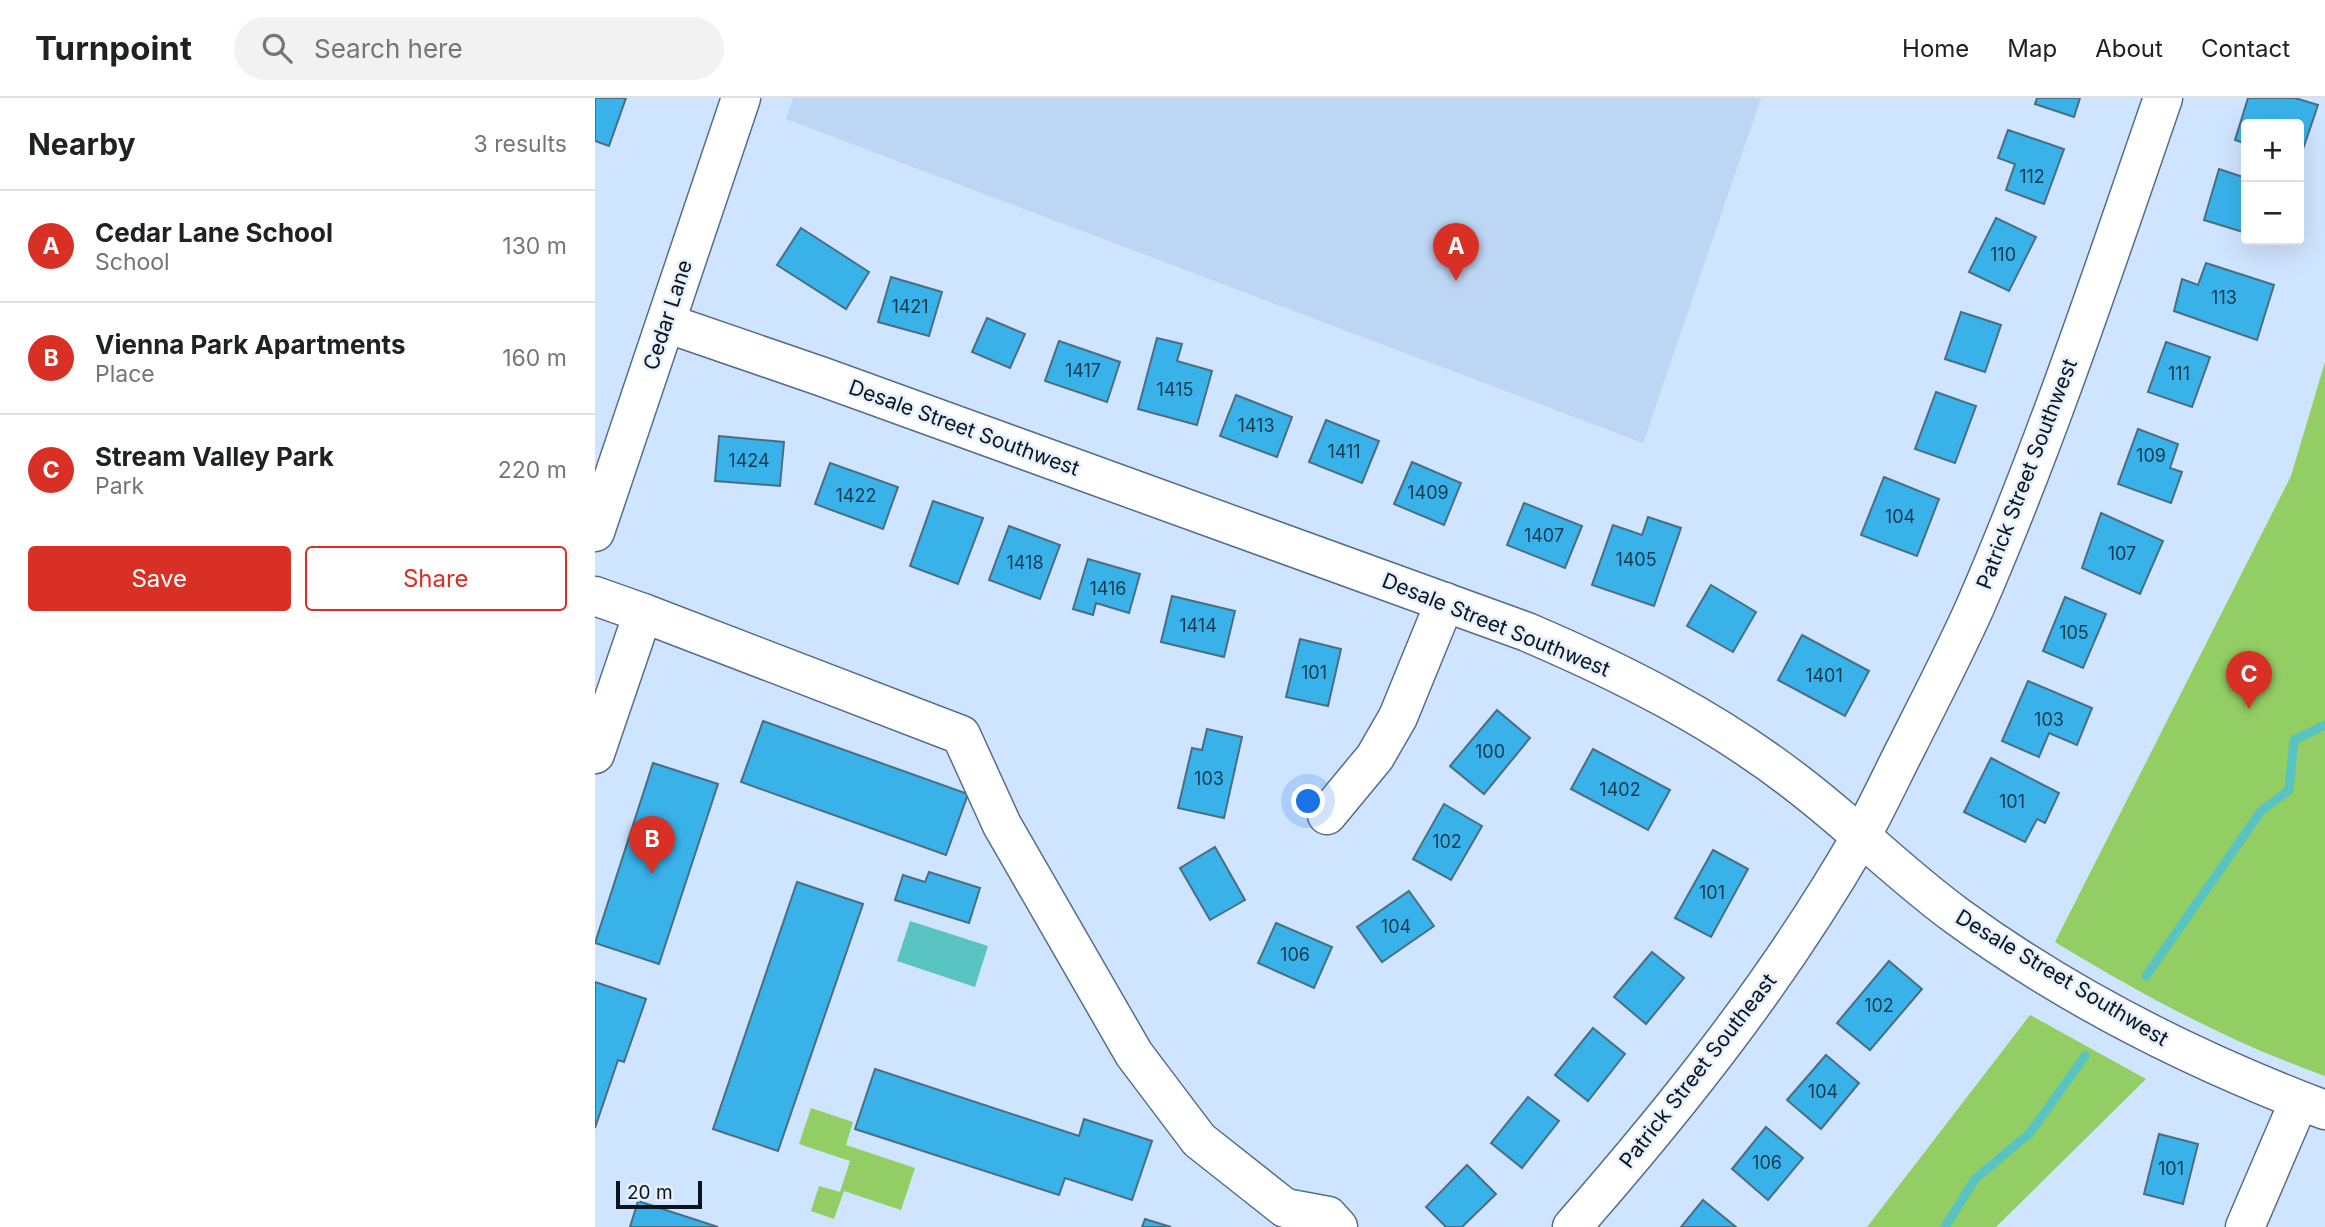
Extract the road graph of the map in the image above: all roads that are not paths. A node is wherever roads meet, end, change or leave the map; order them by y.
1 (741, 98) edge
2 (2164, 98) edge
3 (666, 323) junction
4 (595, 532) edge
5 (595, 596) edge
6 (1445, 603) junction
7 (643, 614) junction
8 (595, 754) edge
9 (1327, 816) dead end
10 (1860, 837) junction
11 (2312, 1105) edge
12 (1338, 1227) edge
13 (1572, 1227) edge
14 (2245, 1227) edge

1 - 3 street, Cedar Lane
2 - 10 street, Patrick Street Southwest
3 - 4 street, Cedar Lane
3 - 6 street, Desale Street Southwest
5 - 7 street
6 - 9 street
6 - 10 street, Desale Street Southwest
7 - 8 street
7 - 12 street
10 - 11 street, Desale Street Southwest
10 - 13 street, Patrick Street Southeast
11 - 14 street

